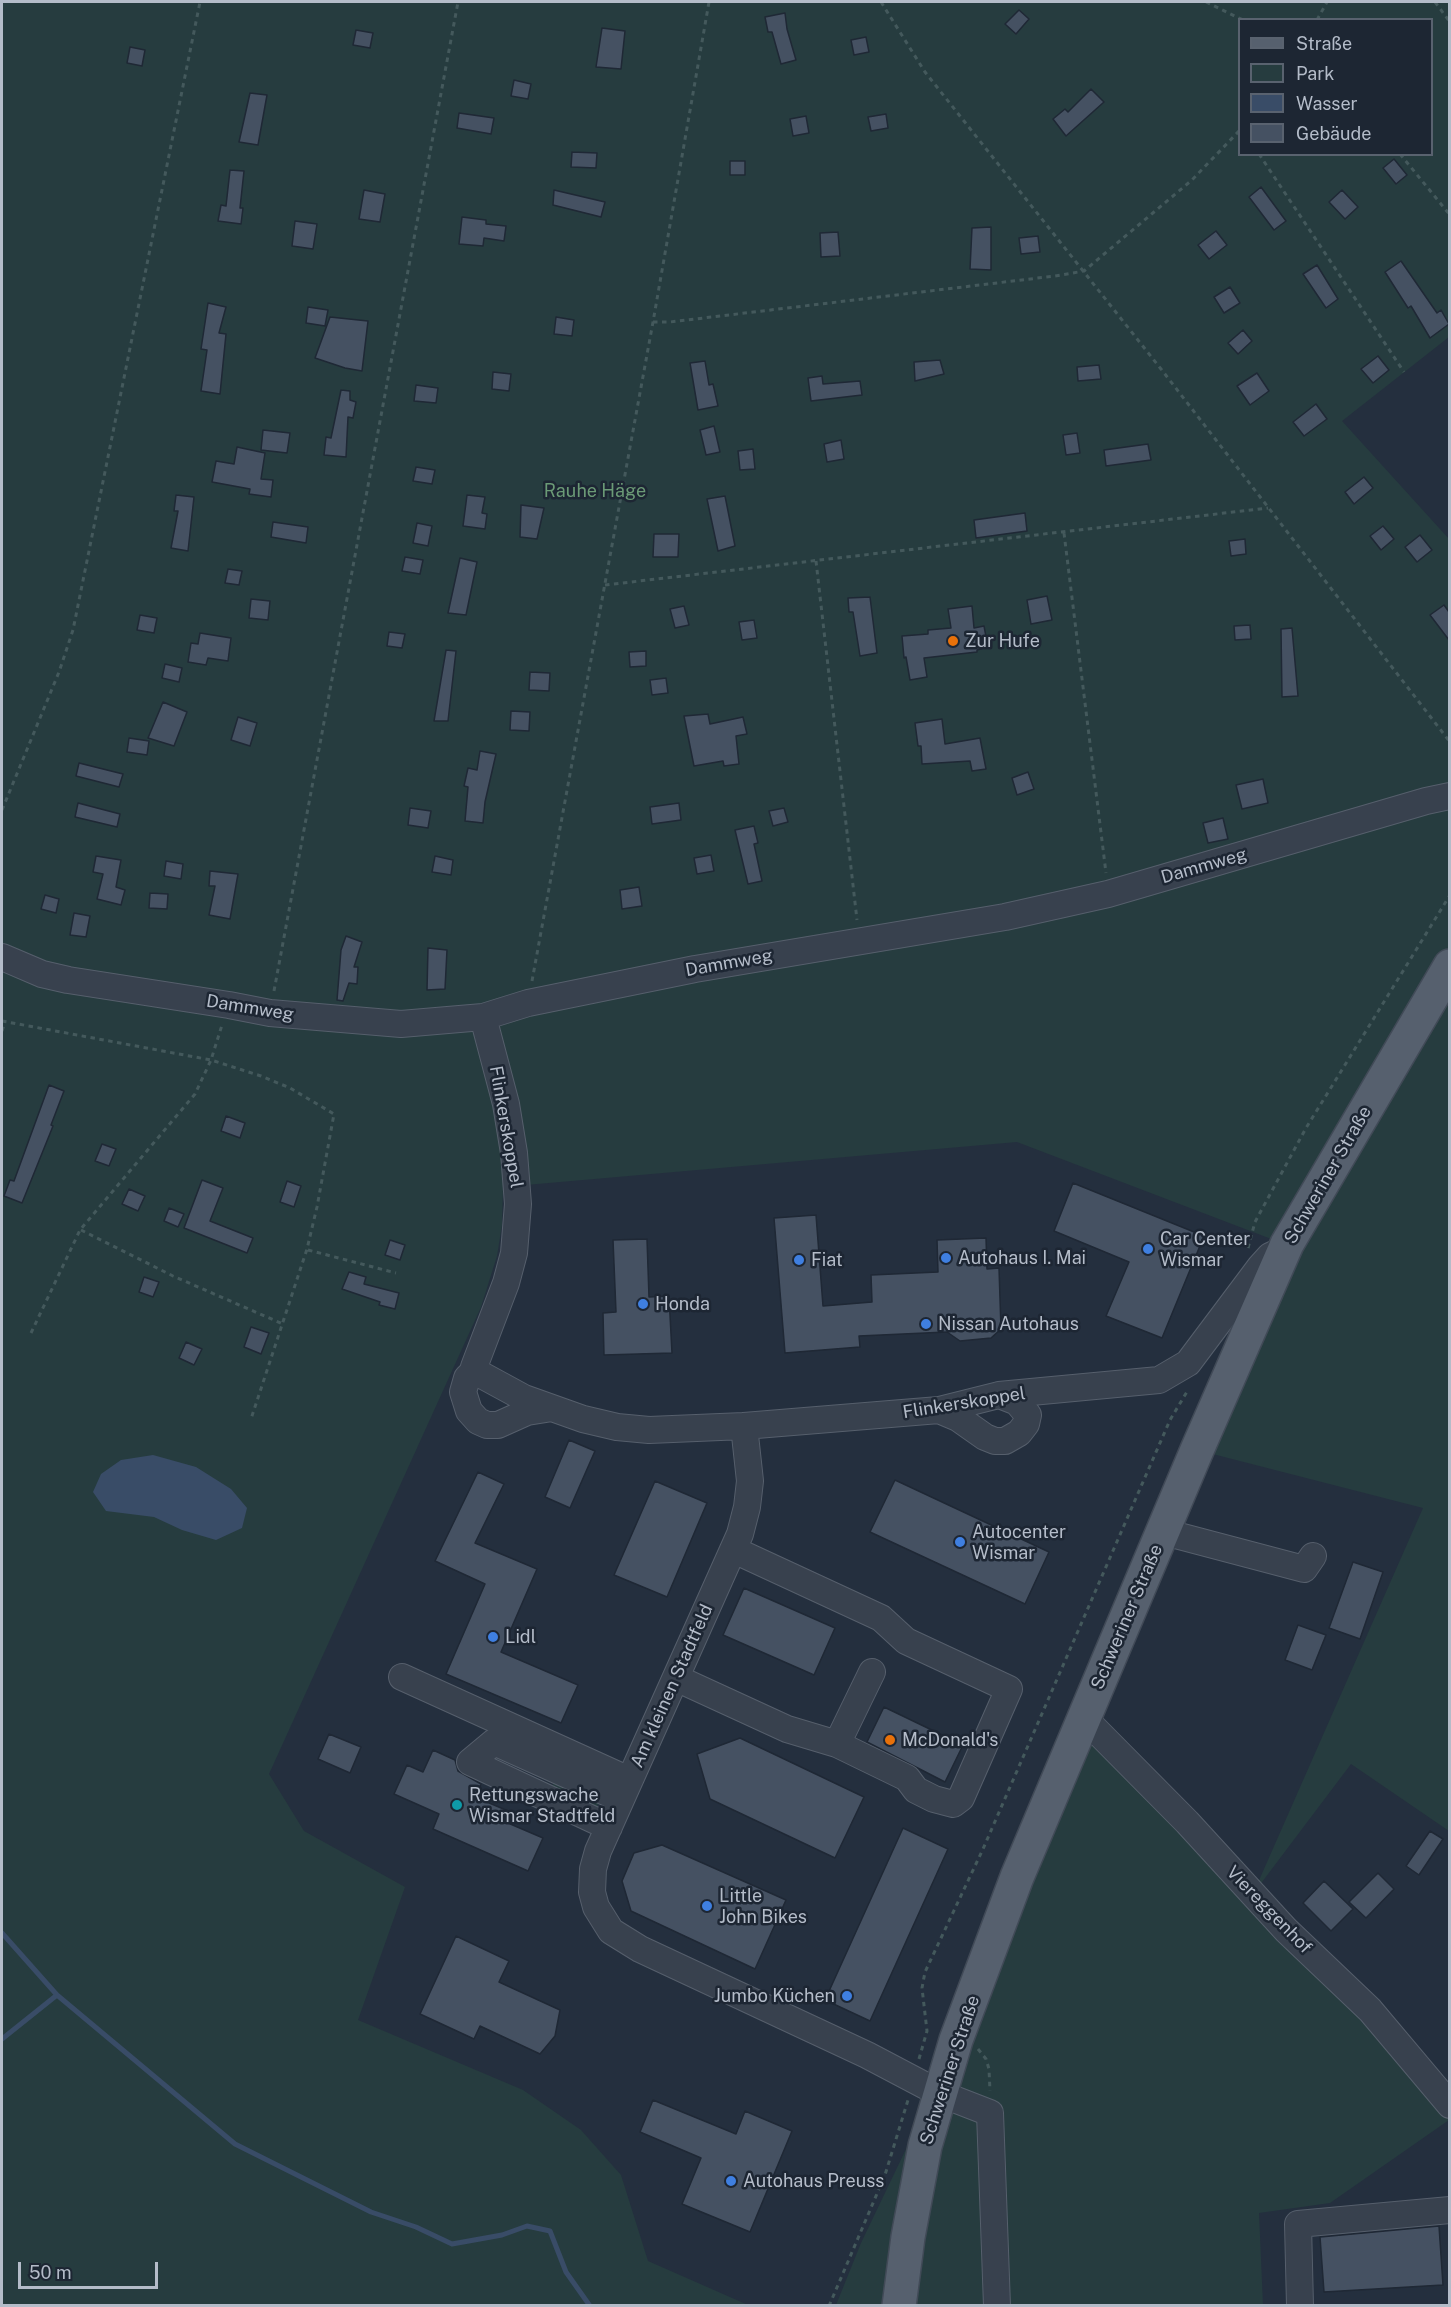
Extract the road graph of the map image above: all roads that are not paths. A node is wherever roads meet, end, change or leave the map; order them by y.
1 (1449, 796) edge
2 (2, 957) edge
3 (1449, 966) edge
4 (483, 1017) junction
5 (1285, 1249) junction
6 (478, 1373) junction
7 (991, 1397) junction
8 (552, 1408) junction
9 (939, 1410) junction
10 (744, 1426) junction
11 (985, 1437) junction
12 (1164, 1532) junction
13 (734, 1550) junction
14 (1313, 1556) dead end
15 (872, 1672) dead end
16 (402, 1677) dead end
17 (676, 1678) junction
18 (1084, 1718) junction
19 (837, 1744) junction
20 (625, 1790) junction
21 (609, 1827) junction
22 (941, 2094) junction
23 (1449, 2105) edge
24 (1449, 2210) edge
25 (899, 2306) edge
26 (997, 2306) edge
27 (1300, 2306) edge

1 - 4 street, Dammweg
2 - 4 street, Dammweg
3 - 5 main road, Schweriner Straße
4 - 6 street, Flinkerskoppel
5 - 7 street, Flinkerskoppel
5 - 12 main road, Schweriner Straße
6 - 8 street, Flinkerskoppel
6 - 8 street, Flinkerskoppel
7 - 9 street, Flinkerskoppel
7 - 11 street
7 - 11 street
8 - 10 street, Flinkerskoppel
9 - 10 street, Flinkerskoppel
9 - 11 street
10 - 13 street, Am kleinen Stadtfeld
12 - 14 street
12 - 18 main road, Schweriner Straße
13 - 17 street, Am kleinen Stadtfeld
13 - 19 street
15 - 19 street
16 - 20 street
17 - 19 street
17 - 20 street, Am kleinen Stadtfeld
18 - 22 main road, Schweriner Straße
18 - 23 street, Viereggenhof
20 - 21 street, Am kleinen Stadtfeld
20 - 21 street
21 - 22 street, Am kleinen Stadtfeld
22 - 25 main road, Schweriner Straße
22 - 26 street, Am kleinen Stadtfeld
24 - 27 street

